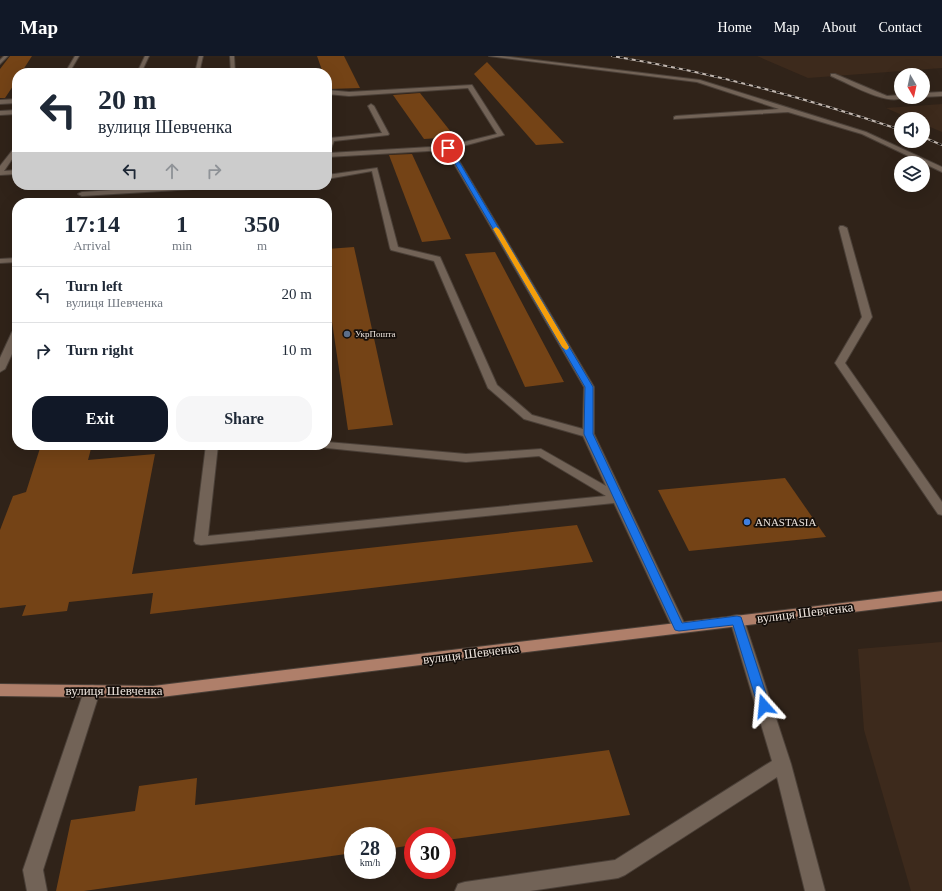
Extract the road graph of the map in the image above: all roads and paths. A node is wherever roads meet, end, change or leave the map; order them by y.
1 (6, 56) edge
2 (77, 56) edge
3 (146, 56) edge
4 (201, 56) edge
5 (232, 56) edge
6 (491, 56) edge
7 (0, 63) edge
8 (70, 68) edge
9 (140, 68) edge
10 (198, 68) edge
11 (233, 68) edge
12 (833, 75) dead end
13 (332, 92) edge
14 (942, 94) edge
15 (930, 95) edge
16 (894, 97) edge
17 (12, 101) edge
18 (0, 102) edge
19 (371, 106) dead end
20 (788, 110) junction
21 (12, 112) edge
22 (0, 113) edge
23 (676, 118) dead end
24 (332, 139) edge
25 (448, 148) junction
26 (12, 155) edge
27 (332, 155) edge
28 (942, 170) edge
29 (0, 172) edge
30 (12, 172) edge
31 (332, 177) edge
32 (84, 190) edge
33 (146, 190) edge
34 (82, 194) junction
35 (80, 198) edge
36 (843, 228) dead end
37 (12, 260) edge
38 (0, 261) edge
39 (12, 343) edge
40 (0, 369) edge
41 (588, 434) junction
42 (332, 445) edge
43 (211, 450) edge
44 (619, 499) junction
45 (942, 511) edge
46 (942, 596) edge
47 (737, 620) junction
48 (679, 627) junction
49 (0, 690) edge
50 (92, 691) junction
51 (782, 764) junction
52 (37, 891) edge
53 (465, 891) edge
54 (815, 891) edge

1 - 7 street
2 - 8 street
3 - 9 street
4 - 10 street
5 - 11 street
6 - 20 street
12 - 16 street
13 - 25 street
14 - 15 street
17 - 18 street
19 - 24 street
20 - 23 street
20 - 28 street
21 - 22 street
25 - 27 street
25 - 41 street
26 - 29 street
29 - 30 street
31 - 41 street
32 - 34 street
33 - 34 street
34 - 35 street
36 - 45 street
37 - 38 street
39 - 40 street
41 - 44 street
42 - 44 street
43 - 44 street
44 - 48 street
46 - 47 main road, вулиця Шевченка
47 - 48 main road, вулиця Шевченка
47 - 51 street
48 - 50 main road, вулиця Шевченка
49 - 50 main road, вулиця Шевченка
50 - 52 street
51 - 53 street
51 - 54 street

